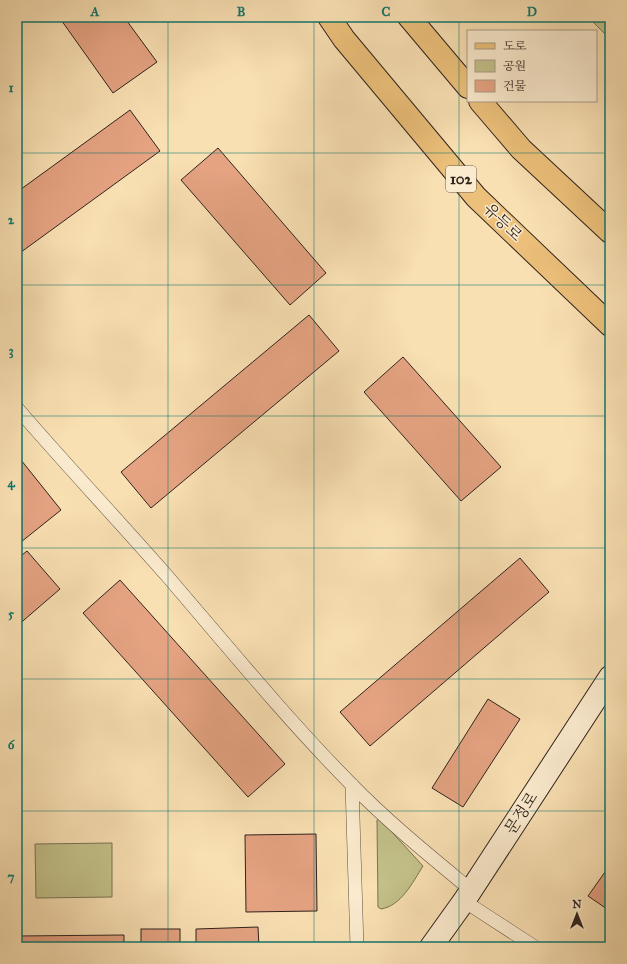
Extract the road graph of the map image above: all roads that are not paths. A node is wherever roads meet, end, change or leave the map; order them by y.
1 (329, 17) edge
2 (409, 17) edge
3 (467, 86) edge
4 (481, 102) edge
5 (610, 232) edge
6 (610, 325) edge
7 (17, 408) edge
8 (610, 677) edge
9 (352, 785) junction
10 (467, 896) junction
11 (357, 947) edge
12 (431, 947) edge
13 (535, 947) edge

1 - 6 main road, 유등로 / 102
2 - 3 main road
4 - 5 main road
7 - 9 lane
8 - 10 main road, 문정로
9 - 10 lane
9 - 11 lane
10 - 12 main road, 문정로
10 - 13 lane

